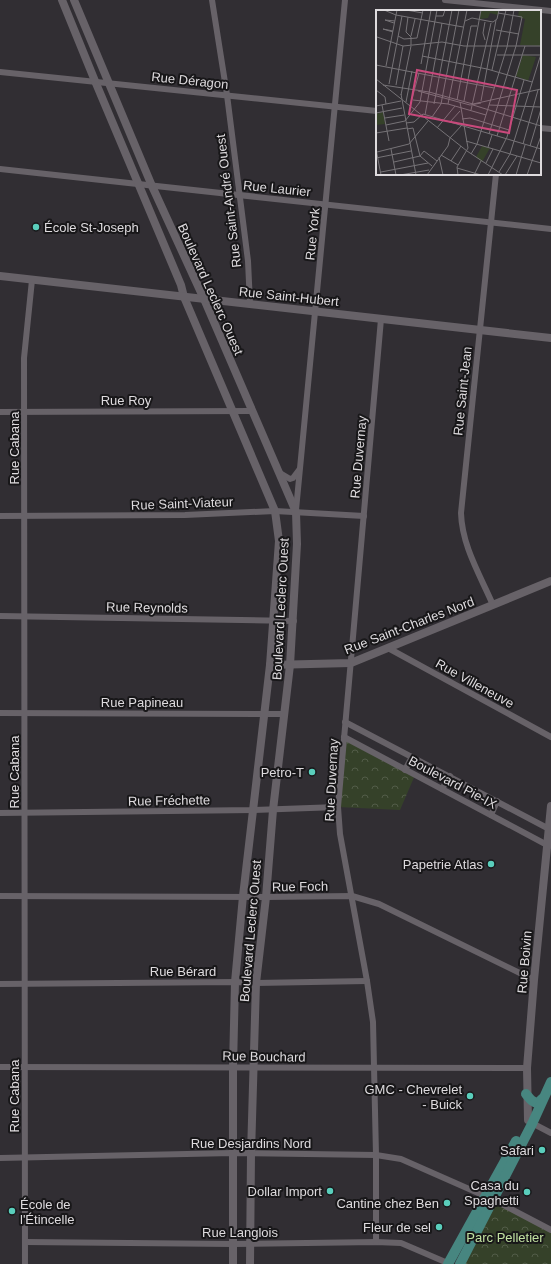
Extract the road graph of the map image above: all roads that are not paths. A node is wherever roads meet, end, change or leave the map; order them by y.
1 (62, 0) edge
2 (74, 0) edge
3 (212, 0) edge
4 (346, 0) edge
5 (445, 0) edge
6 (511, 9) edge
7 (531, 10) edge
8 (541, 10) edge
9 (551, 11) edge
10 (0, 72) edge
11 (95, 81) junction
12 (108, 83) junction
13 (227, 95) junction
14 (335, 107) junction
15 (376, 111) edge
16 (541, 128) edge
17 (551, 129) edge
18 (0, 169) edge
19 (496, 175) edge
20 (138, 184) junction
21 (152, 186) junction
22 (239, 195) junction
23 (325, 204) junction
24 (491, 223) junction
25 (551, 229) edge
26 (0, 276) edge
27 (32, 280) junction
28 (184, 297) junction
29 (204, 299) junction
30 (250, 304) junction
31 (315, 311) junction
32 (381, 319) junction
33 (480, 330) junction
34 (551, 338) edge
35 (252, 410) junction
36 (234, 411) junction
37 (0, 412) edge
38 (25, 412) junction
39 (299, 470) junction
40 (280, 473) junction
41 (275, 511) junction
42 (296, 512) junction
43 (0, 516) edge
44 (25, 516) junction
45 (364, 516) junction
46 (550, 583) edge
47 (493, 605) junction
48 (0, 616) edge
49 (25, 616) junction
50 (274, 620) junction
51 (294, 621) junction
52 (388, 648) junction
53 (351, 663) junction
54 (270, 665) junction
55 (290, 665) junction
56 (25, 712) junction
57 (0, 713) edge
58 (264, 713) junction
59 (285, 714) junction
60 (345, 722) junction
61 (344, 737) junction
62 (551, 737) edge
63 (412, 757) junction
64 (405, 770) junction
65 (450, 776) junction
66 (442, 789) junction
67 (497, 801) junction
68 (551, 806) edge
69 (338, 807) junction
70 (254, 810) junction
71 (274, 810) junction
72 (0, 813) edge
73 (25, 813) junction
74 (491, 815) junction
75 (550, 829) edge
76 (549, 846) edge
77 (0, 896) edge
78 (25, 896) junction
79 (243, 896) junction
80 (352, 896) junction
81 (266, 897) junction
82 (534, 980) junction
83 (367, 981) junction
84 (235, 982) junction
85 (25, 983) junction
86 (256, 983) junction
87 (0, 984) edge
88 (0, 1067) edge
89 (25, 1067) junction
90 (233, 1067) junction
91 (253, 1068) junction
92 (374, 1068) junction
93 (527, 1068) junction
94 (551, 1082) edge
95 (526, 1094) junction
96 (542, 1099) junction
97 (530, 1122) junction
98 (551, 1133) edge
99 (233, 1153) junction
100 (250, 1154) junction
101 (376, 1155) junction
102 (25, 1157) junction
103 (0, 1158) edge
104 (489, 1198) junction
105 (551, 1230) edge
106 (25, 1242) junction
107 (376, 1242) junction
108 (233, 1244) junction
109 (250, 1244) junction
110 (25, 1264) edge
111 (233, 1264) edge
112 (250, 1264) edge
113 (449, 1264) edge
114 (460, 1264) edge

1 - 11 street, Boulevard Leclerc Ouest
2 - 12 street, Boulevard Leclerc Ouest
3 - 13 street, Rue Saint-André Ouest
4 - 14 street, Rue York
5 - 6 street
6 - 7 street
8 - 9 street
10 - 11 street, Rue Déragon
11 - 12 street, Rue Déragon
11 - 20 street, Boulevard Leclerc Ouest
12 - 13 street, Rue Déragon
12 - 21 street, Boulevard Leclerc Ouest
13 - 14 street, Rue Déragon
13 - 22 street, Rue Saint-André Ouest
14 - 15 street, Rue Déragon
14 - 23 street, Rue York
16 - 17 street
18 - 20 street, Rue Laurier
19 - 24 street, Rue Saint-Jean
20 - 21 street, Rue Laurier
20 - 28 street, Boulevard Leclerc Ouest
21 - 22 street, Rue Laurier
21 - 29 street, Boulevard Leclerc Ouest
22 - 23 street, Rue Laurier
22 - 30 street, Rue Saint-André Ouest
23 - 24 street, Rue Laurier
23 - 31 street, Rue York
24 - 25 street, Rue Laurier
24 - 33 street, Rue Saint-Jean
26 - 27 street, Rue Saint-Hubert
27 - 28 street, Rue Saint-Hubert
27 - 38 street, Rue Cabana
28 - 29 street, Rue Saint-Hubert
28 - 36 street, Boulevard Leclerc Ouest
29 - 30 street, Rue Saint-Hubert
29 - 35 street, Boulevard Leclerc Ouest
30 - 31 street, Rue Saint-Hubert
31 - 32 street, Rue Saint-Hubert
31 - 39 street, Rue York
32 - 33 street, Rue Saint-Hubert
32 - 45 street, Rue Duvernay
33 - 34 street, Rue Saint-Hubert
33 - 47 street, Rue Saint-Jean
35 - 36 street, Rue Roy
35 - 40 street, Boulevard Leclerc Ouest
36 - 38 street, Rue Roy
36 - 41 street, Boulevard Leclerc Ouest
37 - 38 street, Rue Roy
38 - 44 street, Rue Cabana
39 - 40 street
39 - 42 street, Rue York
40 - 42 street, Boulevard Leclerc Ouest
41 - 42 street, Rue Saint-Viateur
41 - 44 street, Rue Saint-Viateur
41 - 50 street, Boulevard Leclerc Ouest
42 - 45 street, Rue Saint-Viateur
42 - 51 street, Boulevard Leclerc Ouest
43 - 44 street, Rue Saint-Viateur
44 - 49 street, Rue Cabana
45 - 53 street, Rue Duvernay
46 - 47 street, Rue Saint-Charles Nord
47 - 52 street, Rue Saint-Charles Nord
48 - 49 street, Rue Reynolds
49 - 50 street, Rue Reynolds
49 - 56 street, Rue Cabana
50 - 51 street, Rue Reynolds
50 - 54 street, Boulevard Leclerc Ouest
51 - 55 street, Boulevard Leclerc Ouest
52 - 53 street, Rue Saint-Charles Nord
52 - 62 street, Rue Villeneuve
53 - 55 street, Rue Saint-Charles Nord
53 - 60 street, Rue Duvernay
54 - 55 street, Rue Saint-Charles Nord
54 - 58 street, Boulevard Leclerc Ouest
55 - 59 street, Boulevard Leclerc Ouest
56 - 57 street, Rue Papineau
56 - 58 street, Rue Papineau
56 - 73 street, Rue Cabana
58 - 59 street, Rue Papineau
58 - 70 street, Boulevard Leclerc Ouest
59 - 71 street, Boulevard Leclerc Ouest
60 - 61 street, Rue Duvernay
60 - 63 street, Boulevard Pie-IX
61 - 64 street, Boulevard Pie-IX
61 - 69 street, Rue Duvernay
63 - 64 street
63 - 65 street, Boulevard Pie-IX
64 - 66 street, Boulevard Pie-IX
65 - 66 street
65 - 67 street, Boulevard Pie-IX
66 - 74 street, Boulevard Pie-IX
67 - 74 street
67 - 75 street, Boulevard Pie-IX
68 - 75 street, Rue Boivin
69 - 71 street, Rue Fréchette
69 - 80 street, Rue Duvernay
70 - 71 street, Rue Fréchette
70 - 73 street, Rue Fréchette
70 - 79 street, Boulevard Leclerc Ouest
71 - 81 street, Boulevard Leclerc Ouest
72 - 73 street, Rue Fréchette
73 - 78 street, Rue Cabana
74 - 76 street, Boulevard Pie-IX
75 - 76 street, Rue Boivin
76 - 82 street, Rue Boivin
77 - 78 street, Rue Foch
78 - 79 street, Rue Foch
78 - 85 street, Rue Cabana
79 - 81 street, Rue Foch
79 - 84 street, Boulevard Leclerc Ouest
80 - 81 street, Rue Foch
80 - 82 street, Rue Foch
80 - 83 street, Rue Duvernay
81 - 86 street, Boulevard Leclerc Ouest
82 - 93 street, Rue Boivin
83 - 86 street, Rue Bérard
83 - 92 street, Rue Duvernay
84 - 85 street, Rue Bérard
84 - 86 street, Rue Bérard
84 - 90 street, Boulevard Leclerc Ouest
85 - 87 street, Rue Bérard
85 - 89 street, Rue Cabana
86 - 91 street, Boulevard Leclerc Ouest
88 - 89 street, Rue Bouchard
89 - 90 street, Rue Bouchard
89 - 102 street, Rue Cabana
90 - 91 street, Rue Bouchard
90 - 99 street, Boulevard Leclerc Ouest
91 - 92 street, Rue Bouchard
91 - 100 street, Boulevard Leclerc Ouest
92 - 93 street, Rue Bouchard
92 - 101 street, Rue Duvernay
93 - 95 street, Rue Boivin
94 - 96 main road
95 - 96 main road
95 - 97 street, Rue Boivin
96 - 97 main road
97 - 98 street
97 - 104 main road
99 - 100 street, Rue Desjardins Nord
99 - 102 street, Rue Desjardins Nord
99 - 108 street, Boulevard Leclerc Ouest
100 - 101 street, Rue Desjardins Nord
100 - 109 street, Boulevard Leclerc Ouest
101 - 104 street, Rue Desjardins Nord
101 - 107 street, Rue Duvernay
102 - 103 street, Rue Desjardins Nord
102 - 106 street, Rue Cabana
104 - 105 street, Rue Desjardins Nord
104 - 113 main road
104 - 114 main road
106 - 108 street, Rue Langlois
106 - 110 street, Rue Cabana
107 - 109 street, Rue Langlois
107 - 113 street, Rue Langlois
108 - 109 street, Rue Langlois
108 - 111 street, Boulevard Leclerc Ouest
109 - 112 street, Boulevard Leclerc Ouest

